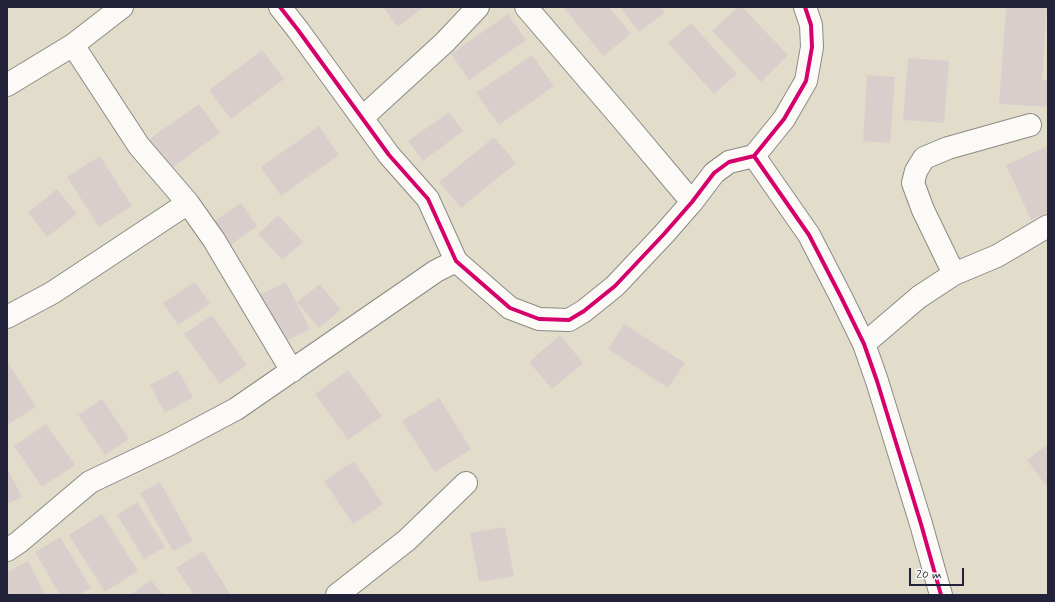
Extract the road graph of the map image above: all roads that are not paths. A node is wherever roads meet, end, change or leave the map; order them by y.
1 (122, 7) edge
2 (280, 7) edge
3 (478, 7) edge
4 (526, 7) edge
5 (805, 7) edge
6 (73, 45) junction
7 (7, 86) edge
8 (362, 118) junction
9 (1030, 125) dead end
10 (754, 156) junction
11 (692, 202) junction
12 (188, 203) junction
13 (1048, 226) edge
14 (456, 261) junction
15 (954, 274) junction
16 (7, 317) edge
17 (864, 344) junction
18 (292, 372) junction
19 (466, 483) dead end
20 (7, 550) edge
21 (337, 595) edge
22 (941, 595) edge

1 - 6 street
2 - 8 street
3 - 8 street
4 - 11 street
5 - 10 street
6 - 7 street
6 - 12 street
8 - 14 street
9 - 15 street
10 - 11 street
10 - 17 street
11 - 14 street
12 - 16 street
12 - 18 street
13 - 15 street
14 - 18 street
15 - 17 street
17 - 22 street
18 - 20 street
19 - 21 street

